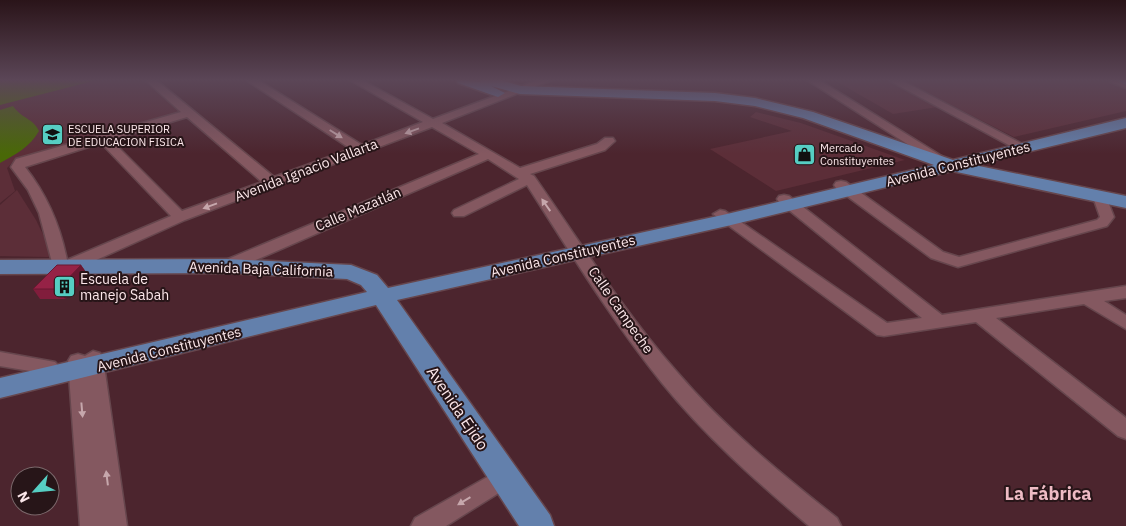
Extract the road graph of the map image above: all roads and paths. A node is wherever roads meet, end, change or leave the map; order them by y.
1 (178, 105) edge
2 (290, 105) edge
3 (400, 105) edge
4 (481, 105) edge
5 (738, 105) edge
6 (851, 105) edge
7 (857, 105) edge
8 (940, 105) edge
9 (187, 114) junction
10 (1126, 116) edge
11 (433, 123) junction
12 (1126, 123) edge
13 (103, 138) junction
14 (609, 141) dead end
15 (876, 143) junction
16 (1019, 146) junction
17 (361, 150) junction
18 (489, 154) junction
19 (945, 164) junction
20 (525, 176) junction
21 (272, 183) junction
22 (845, 188) junction
23 (1100, 197) junction
24 (788, 202) junction
25 (1126, 202) edge
26 (459, 213) dead end
27 (180, 217) junction
28 (724, 217) junction
29 (577, 248) junction
30 (64, 266) junction
31 (227, 266) junction
32 (0, 267) edge
33 (374, 292) junction
34 (1126, 292) edge
35 (1086, 298) junction
36 (980, 315) junction
37 (938, 321) junction
38 (1126, 323) edge
39 (0, 359) edge
40 (74, 367) junction
41 (0, 378) edge
42 (0, 388) edge
43 (1126, 430) edge
44 (499, 480) junction
45 (93, 526) edge
46 (114, 526) edge
47 (424, 526) edge
48 (522, 526) edge
49 (538, 526) edge
50 (828, 526) edge

1 - 9 street
2 -> 17 street
3 - 11 street, Calle Campeche
4 - 11 street, Avenida Ignacio Vallarta
5 - 15 main road
6 - 19 street
7 - 19 street
8 - 16 street
9 - 13 street
9 - 21 street
10 - 16 main road, Avenida Constituyentes
11 -> 17 street, Avenida Ignacio Vallarta
11 - 18 street, Calle Campeche
12 - 16 main road, Avenida Constituyentes
13 - 27 street
13 - 30 street
14 - 20 street
15 - 19 main road
15 - 19 main road
16 - 19 main road, Avenida Constituyentes
17 - 21 street, Avenida Ignacio Vallarta
18 - 20 street, Calle Campeche
18 - 31 street, Calle Mazatlán
19 - 22 main road, Avenida Constituyentes
19 - 23 main road
20 - 26 street
29 -> 20 street, Calle Campeche
21 -> 27 street, Avenida Ignacio Vallarta
22 - 23 street
22 - 24 main road, Avenida Constituyentes
23 - 25 main road
24 - 28 main road, Avenida Constituyentes
24 - 37 street
27 - 30 street, Avenida Ignacio Vallarta
28 - 29 main road, Avenida Constituyentes
28 - 37 street
29 - 33 main road, Avenida Constituyentes
29 - 50 street, Calle Campeche
30 - 31 main road, Avenida Baja California
30 - 32 main road, Avenida Baja California
31 - 33 main road, Avenida Baja California
33 - 40 main road, Avenida Constituyentes
33 - 44 main road, Avenida Ejido
34 - 35 street
35 - 36 street
35 - 38 street
36 - 37 street
36 - 43 street
39 - 40 street
40 - 41 main road, Avenida Constituyentes
40 - 42 main road, Avenida Constituyentes
40 -> 45 street
46 -> 40 street
44 -> 47 street
44 - 48 main road, Avenida Ejido
44 - 49 main road, Avenida Ejido

